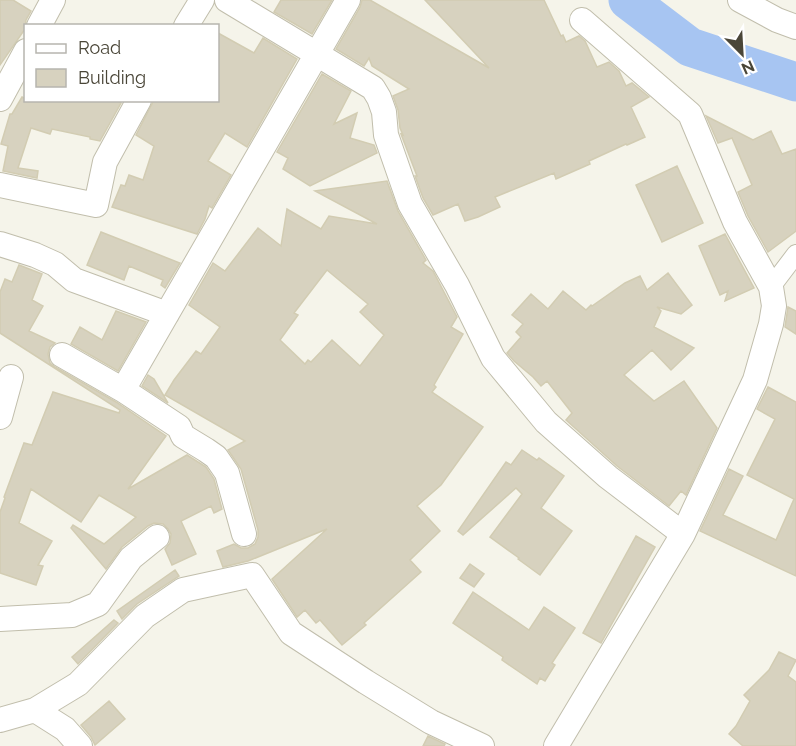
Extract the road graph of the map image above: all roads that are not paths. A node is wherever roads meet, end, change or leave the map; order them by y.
1 (52, 0) edge
2 (202, 0) edge
3 (227, 0) edge
4 (348, 0) edge
5 (740, 0) edge
6 (582, 20) dead end
7 (40, 24) edge
8 (187, 24) edge
9 (796, 27) edge
10 (317, 54) junction
11 (24, 55) edge
12 (0, 99) edge
13 (138, 102) edge
14 (0, 185) edge
15 (0, 244) edge
16 (796, 254) edge
17 (771, 286) junction
18 (167, 314) junction
19 (62, 355) dead end
20 (11, 377) dead end
21 (123, 390) junction
22 (0, 417) edge
23 (244, 534) dead end
24 (683, 534) junction
25 (157, 537) dead end
26 (0, 619) edge
27 (35, 710) junction
28 (0, 720) edge
29 (80, 746) edge
30 (482, 746) edge
31 (556, 746) edge

1 - 7 street
2 - 8 street
3 - 10 street
4 - 10 street
5 - 9 street
6 - 17 street
10 - 18 street
10 - 24 street
11 - 12 street
13 - 14 street
15 - 18 street
16 - 17 street
17 - 24 street
18 - 21 street
19 - 21 street
20 - 22 street
21 - 23 street
24 - 31 street
25 - 26 street
27 - 28 street
27 - 29 street
27 - 30 street

